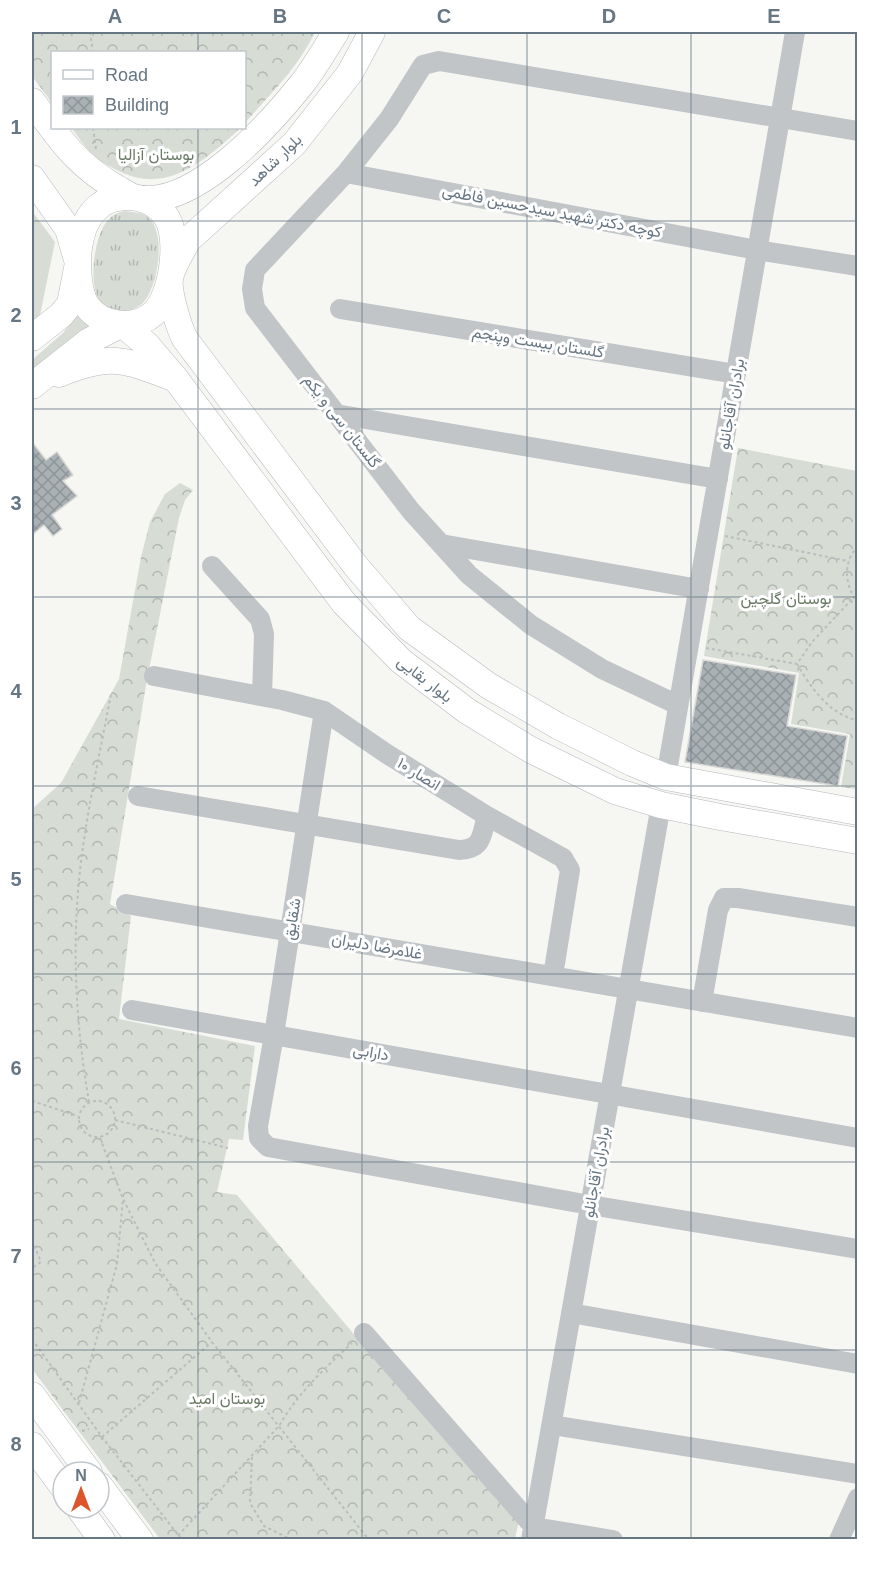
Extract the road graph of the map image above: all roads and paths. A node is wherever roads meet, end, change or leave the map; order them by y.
1 (90, 32) edge
2 (336, 32) edge
3 (372, 32) edge
4 (795, 32) edge
5 (93, 51) edge
6 (32, 101) edge
7 (780, 117) junction
8 (51, 126) edge
9 (53, 129) edge
10 (858, 130) edge
11 (346, 173) junction
12 (32, 178) edge
13 (134, 197) junction
14 (757, 250) junction
15 (78, 263) junction
16 (858, 266) edge
17 (170, 279) junction
18 (340, 309) dead end
19 (122, 324) junction
20 (32, 338) edge
21 (736, 374) junction
22 (175, 378) junction
23 (32, 386) edge
24 (336, 414) junction
25 (718, 479) junction
26 (724, 536) dead end
27 (441, 544) junction
28 (858, 546) edge
29 (848, 561) junction
30 (212, 566) dead end
31 (699, 589) junction
32 (853, 598) junction
33 (858, 605) edge
34 (706, 647) dead end
35 (798, 664) junction
36 (154, 676) dead end
37 (111, 694) dead end
38 (262, 696) junction
39 (678, 705) junction
40 (324, 711) junction
41 (858, 720) edge
42 (666, 777) junction
43 (138, 796) dead end
44 (661, 805) junction
45 (858, 812) edge
46 (487, 816) junction
47 (307, 824) junction
48 (858, 841) edge
49 (126, 903) dead end
50 (858, 917) edge
51 (290, 931) junction
52 (554, 976) junction
53 (628, 989) junction
54 (702, 1002) junction
55 (132, 1010) dead end
56 (858, 1028) edge
57 (274, 1035) junction
58 (610, 1095) junction
59 (32, 1101) edge
60 (89, 1102) junction
61 (78, 1116) junction
62 (115, 1120) junction
63 (100, 1138) junction
64 (858, 1138) edge
65 (228, 1148) dead end
66 (123, 1199) junction
67 (590, 1205) junction
68 (32, 1240) edge
69 (858, 1249) edge
70 (32, 1268) edge
71 (571, 1313) junction
72 (364, 1333) joint
73 (32, 1339) edge
74 (212, 1341) junction
75 (858, 1364) edge
76 (32, 1395) edge
77 (79, 1403) junction
78 (552, 1425) junction
79 (279, 1426) junction
80 (102, 1437) junction
81 (34, 1453) edge
82 (252, 1456) junction
83 (80, 1460) edge
84 (51, 1473) edge
85 (858, 1474) edge
86 (858, 1498) edge
87 (111, 1501) edge
88 (87, 1520) edge
89 (532, 1533) edge
90 (178, 1535) junction
91 (102, 1539) edge
92 (140, 1539) edge
93 (174, 1539) edge
94 (182, 1539) edge
95 (292, 1539) edge
96 (369, 1539) edge
97 (613, 1539) edge
98 (839, 1539) edge

1 - 5 path
2 - 13 main road, بلوار شاهد
3 - 17 main road, بلوار شاهد
4 - 7 street, برادران آقاجانلو
6 - 8 main road
7 - 10 street
7 - 11 street, گلستان سی و یکم
7 - 14 street, برادران آقاجانلو
9 - 13 main road
11 - 14 street, کوچه دکتر شهید سیدحسین فاطمی
11 - 24 street, گلستان سی و یکم
12 - 15 main road
13 - 15 main road
13 - 17 main road
14 - 16 street, کوچه دکتر شهید سیدحسین فاطمی
14 - 21 street, برادران آقاجانلو
15 - 19 main road
15 - 20 main road
17 - 19 main road
17 - 42 main road, بلوار بقایی
18 - 21 street, گلستان بیست وپنجم
19 - 22 main road, بلوار بقایی
19 - 23 main road
21 - 25 street, برادران آقاجانلو
22 - 23 main road
22 - 44 main road, بلوار بقایی
24 - 25 street
24 - 27 street, گلستان سی و یکم
25 - 31 street, برادران آقاجانلو
26 - 29 path
27 - 31 street
27 - 39 street, گلستان سی و یکم
28 - 29 path
29 - 32 path
30 - 38 street
31 - 39 street, برادران آقاجانلو
32 - 33 path
32 - 35 path
34 - 35 path
35 - 41 path
36 - 38 street, انصار ۱۰
37 - 60 path
38 - 40 street, انصار ۱۰
39 - 42 street, برادران آقاجانلو
40 - 46 street, انصار ۱۰
40 - 47 street, شقایق
42 - 44 main road
42 - 45 main road, بلوار بقایی
43 - 47 street
44 - 48 main road, بلوار بقایی
44 - 53 street, برادران آقاجانلو
46 - 47 street
46 - 52 street, انصار ۱۰
47 - 51 street, شقایق
49 - 51 street, غلامرضا دلیران
50 - 54 street
51 - 52 street, غلامرضا دلیران
51 - 57 street, شقایق
52 - 53 street, غلامرضا دلیران
53 - 54 street, غلامرضا دلیران
53 - 58 street, برادران آقاجانلو
54 - 56 street, غلامرضا دلیران
55 - 57 street, دارابی
57 - 58 street, دارابی
57 - 67 street, شقایق
58 - 64 street, دارابی
58 - 67 street, برادران آقاجانلو
59 - 61 path
60 - 61 path
60 - 62 path
61 - 63 path
62 - 63 path
62 - 65 path
63 - 66 path
66 - 74 path
66 - 77 path
67 - 69 street
67 - 71 street, برادران آقاجانلو
68 - 70 path
71 - 75 street
71 - 78 street, برادران آقاجانلو
72 - 79 path
72 - 89 street
73 - 77 path
74 - 79 path
74 - 80 path
76 - 83 main road
77 - 80 path
78 - 85 street
78 - 89 street, برادران آقاجانلو
79 - 82 path
79 - 96 path
80 - 90 path
81 - 84 main road
82 - 90 path
82 - 95 path
86 - 98 street
87 - 92 main road
88 - 91 main road
89 - 97 street
90 - 93 path
90 - 94 path

